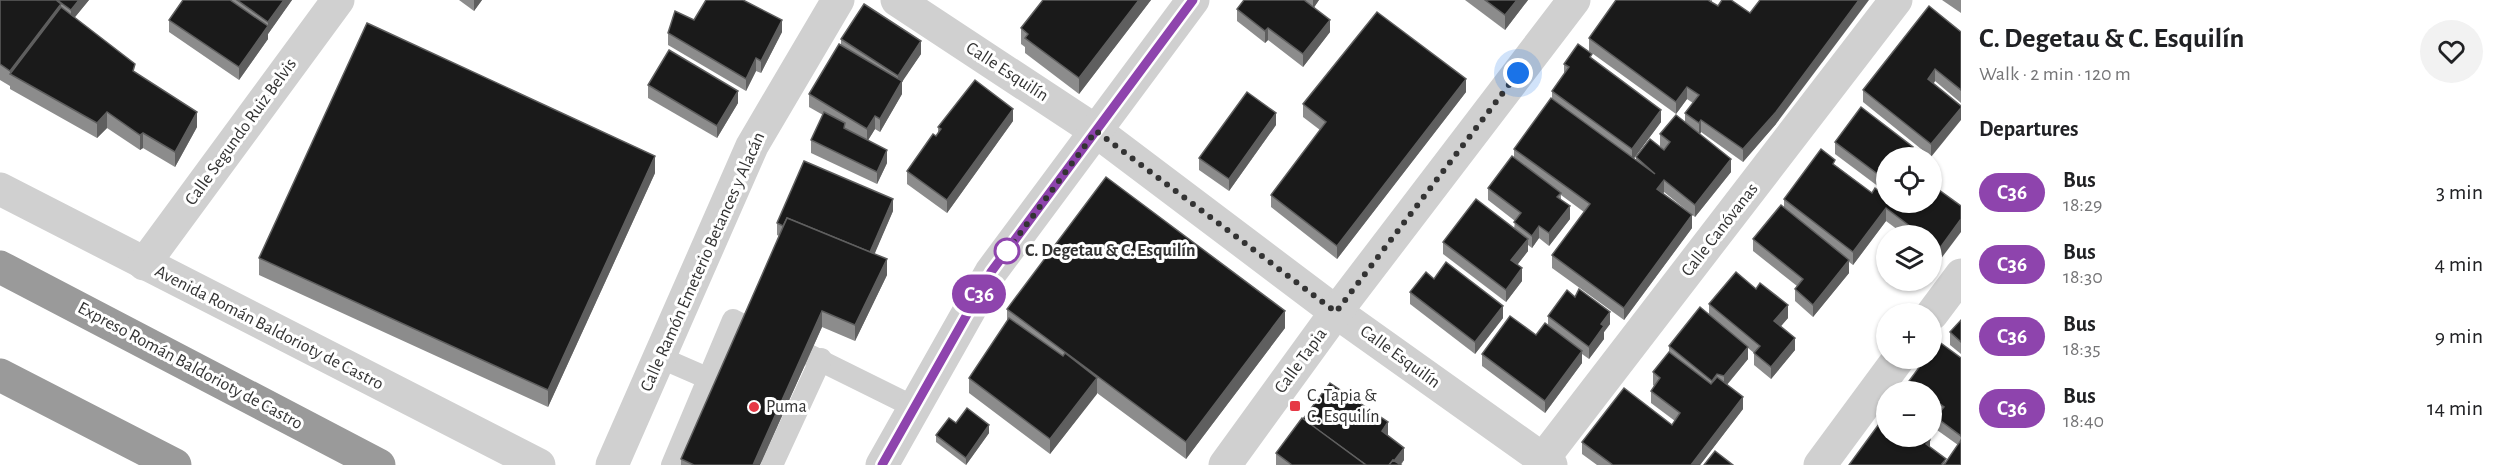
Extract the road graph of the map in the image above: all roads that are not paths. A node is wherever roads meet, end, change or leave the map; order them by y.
1 (338, 0) edge
2 (838, 0) edge
3 (897, 0) edge
4 (1193, 0) edge
5 (1574, 0) edge
6 (1896, 0) edge
7 (1096, 131) junction
8 (0, 189) edge
9 (144, 264) junction
10 (0, 267) edge
11 (1961, 275) edge
12 (1940, 303) edge
13 (1336, 312) junction
14 (747, 327) edge
15 (659, 357) junction
16 (1891, 369) edge
17 (0, 375) edge
18 (715, 381) junction
19 (914, 407) junction
20 (170, 462) edge
21 (1547, 462) edge
22 (767, 464) edge
23 (379, 465) edge
24 (539, 465) edge
25 (612, 465) edge
26 (672, 465) edge
27 (882, 465) edge
28 (1225, 465) edge
29 (1820, 465) edge

1 - 9 street, Calle Segundo Ruiz Belvis
2 - 15 street, Calle Ramón Emeterio Betances y Alacán
3 - 7 street, Calle Esquilín
4 - 7 street
5 - 13 street, Calle Tapia
6 - 21 street, Calle Canóvanas
7 - 13 street, Calle Esquilín
7 - 19 street
8 - 9 street, Avenida Román Baldorioty de Castro
9 - 24 street, Avenida Román Baldorioty de Castro
10 - 23 highway, Expreso Román Baldorioty de Castro
11 - 12 street
13 - 21 street, Calle Esquilín
13 - 28 street, Calle Tapia
14 - 18 lane
15 - 18 lane
15 - 25 street, Calle Ramón Emeterio Betances y Alacán
16 - 29 street
17 - 20 highway
18 - 26 lane
19 - 22 lane
19 - 27 street

